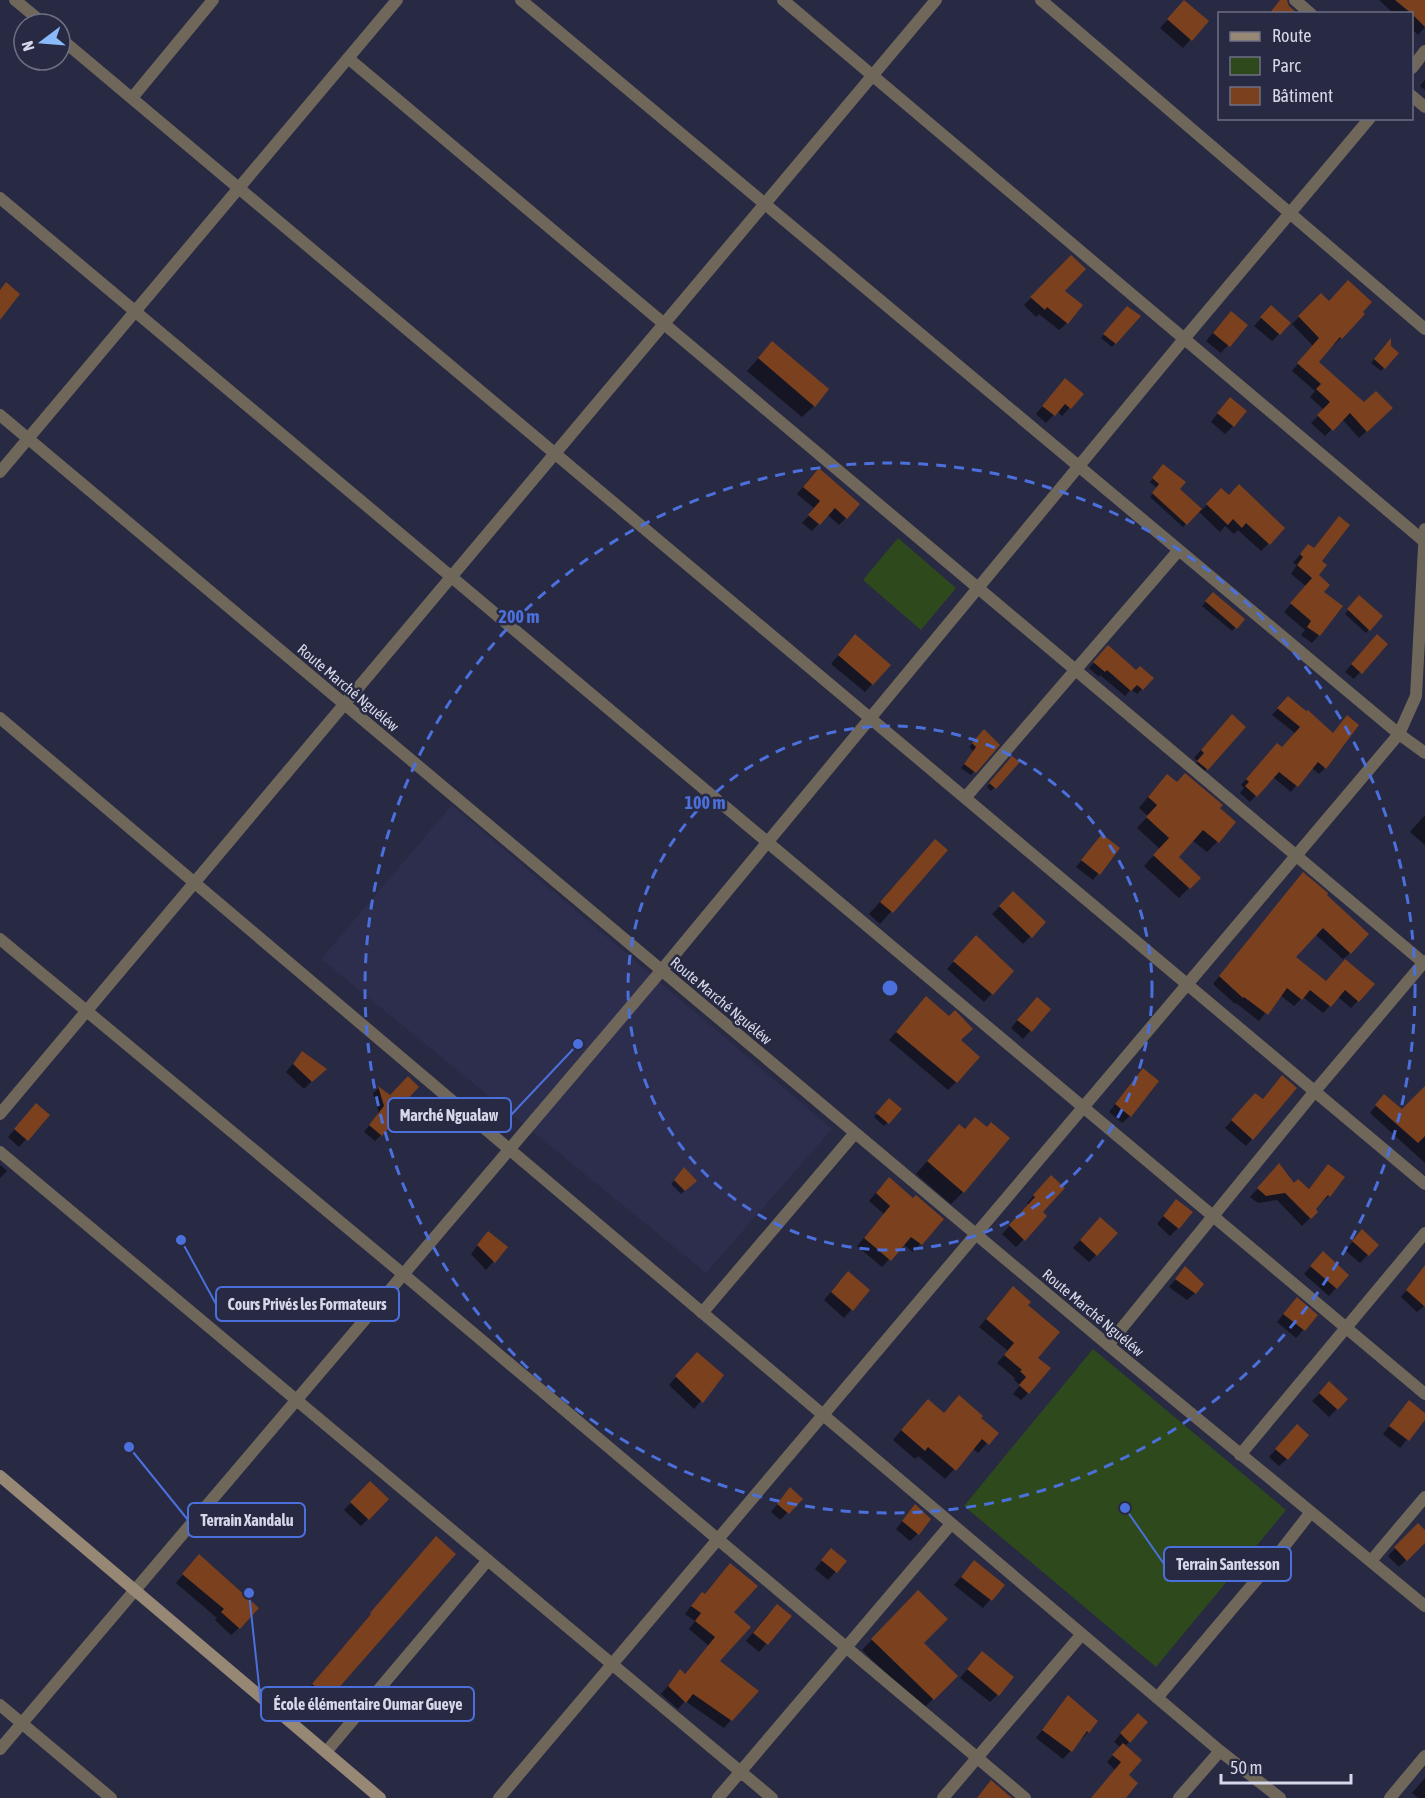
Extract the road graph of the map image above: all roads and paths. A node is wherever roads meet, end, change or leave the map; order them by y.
1 (15, 0) edge
2 (213, 0) edge
3 (397, 0) edge
4 (521, 0) edge
5 (783, 0) edge
6 (936, 0) edge
7 (1041, 0) edge
8 (1295, 0) edge
9 (30, 12) edge
10 (1309, 12) edge
11 (72, 48) edge
12 (1425, 51) edge
13 (348, 58) junction
14 (1413, 67) edge
15 (871, 76) junction
16 (1413, 97) edge
17 (132, 98) junction
18 (1425, 107) edge
19 (1368, 120) edge
20 (238, 188) junction
21 (0, 198) edge
22 (765, 204) junction
23 (1291, 213) junction
24 (135, 311) junction
25 (664, 324) junction
26 (1425, 329) edge
27 (1184, 339) junction
28 (0, 415) edge
29 (28, 438) junction
30 (556, 454) junction
31 (1079, 466) junction
32 (0, 472) edge
33 (1425, 530) edge
34 (1425, 542) edge
35 (1179, 550) junction
36 (452, 577) junction
37 (978, 588) junction
38 (1076, 669) junction
39 (345, 705) junction
40 (0, 718) edge
41 (870, 718) junction
42 (1400, 734) junction
43 (1425, 753) edge
44 (965, 798) junction
45 (768, 842) junction
46 (1296, 855) junction
47 (194, 883) junction
48 (0, 939) edge
49 (1425, 963) edge
50 (661, 970) junction
51 (1187, 984) junction
52 (86, 1011) junction
53 (1315, 1091) junction
54 (1083, 1107) junction
55 (0, 1114) edge
56 (855, 1133) junction
57 (509, 1150) junction
58 (0, 1152) edge
59 (1425, 1184) edge
60 (1213, 1216) junction
61 (1425, 1233) edge
62 (975, 1234) junction
63 (403, 1275) junction
64 (702, 1313) junction
65 (1345, 1327) junction
66 (1108, 1345) junction
67 (1425, 1394) edge
68 (296, 1400) junction
69 (823, 1415) junction
70 (1240, 1455) junction
71 (0, 1476) edge
72 (1425, 1497) edge
73 (1311, 1512) junction
74 (951, 1524) junction
75 (718, 1539) junction
76 (488, 1560) junction
77 (1371, 1562) junction
78 (135, 1591) junction
79 (1425, 1606) edge
80 (1082, 1634) junction
81 (846, 1647) junction
82 (612, 1664) junction
83 (1157, 1698) junction
84 (0, 1704) edge
85 (22, 1723) junction
86 (0, 1749) edge
87 (1220, 1751) junction
88 (326, 1752) junction
89 (1425, 1756) edge
90 (977, 1758) junction
91 (740, 1772) junction
92 (111, 1798) edge
93 (380, 1798) edge
94 (498, 1798) edge
95 (718, 1798) edge
96 (772, 1798) edge
97 (943, 1798) edge
98 (1025, 1798) edge
99 (1179, 1798) edge
100 (1280, 1798) edge
101 (1390, 1798) edge

1 - 9 street
2 - 17 street
3 - 13 street
4 - 22 street
5 - 15 street
6 - 15 street
7 - 23 street
8 - 10 street
11 - 17 street
12 - 14 street
13 - 20 street
13 - 25 street
15 - 22 street
15 - 27 street
16 - 18 street
17 - 20 street
19 - 23 street
20 - 24 street
20 - 30 street
21 - 24 street
22 - 25 street
22 - 31 street
23 - 26 street
23 - 27 street
24 - 29 street
24 - 36 street
25 - 30 street
25 - 37 street
27 - 31 street
27 - 34 street
28 - 29 street, Route Marché Nguéléw
29 - 32 street
29 - 39 street, Route Marché Nguéléw
30 - 36 street
30 - 41 street
31 - 35 street
31 - 37 street
33 - 34 street
34 - 42 street
35 - 38 street
35 - 42 street
36 - 39 street
36 - 45 street
37 - 38 street
37 - 41 street
38 - 44 street
38 - 46 street
39 - 47 street
39 - 50 street, Route Marché Nguéléw
40 - 47 street
41 - 44 street
41 - 45 street
42 - 43 street
42 - 46 street
44 - 51 street
45 - 50 street
45 - 54 street
46 - 49 street
46 - 51 street
47 - 52 street
47 - 57 street
48 - 52 street
49 - 53 street
50 - 56 street, Route Marché Nguéléw
50 - 57 street
51 - 53 street
51 - 54 street
52 - 55 street
52 - 63 street
53 - 59 street
53 - 60 street
54 - 60 street
54 - 62 street
56 - 62 street, Route Marché Nguéléw
56 - 64 street
57 - 63 street
57 - 64 street
58 - 68 street
60 - 65 street
60 - 66 street
61 - 65 street
62 - 66 street, Route Marché Nguéléw
62 - 69 street
63 - 68 street
63 - 75 street
64 - 69 street
65 - 67 street
65 - 70 street
66 - 70 street, Route Marché Nguéléw
68 - 76 street
68 - 78 street
69 - 74 street
69 - 75 street
70 - 73 street, Route Marché Nguéléw
71 - 78 main road
72 - 77 street
73 - 77 street, Route Marché Nguéléw
73 - 83 street
74 - 80 street
74 - 81 street
75 - 81 street
75 - 82 street
76 - 82 street
76 - 88 street
77 - 79 street, Route Marché Nguéléw
78 - 85 street
78 - 88 main road
80 - 83 street
80 - 90 street
81 - 90 street
81 - 91 street
82 - 91 street
82 - 94 street
83 - 87 street
84 - 85 street
85 - 86 street
85 - 92 street
87 - 99 street
87 - 100 street
88 - 93 main road
89 - 101 street
90 - 97 street
90 - 98 street
91 - 95 street
91 - 96 street

